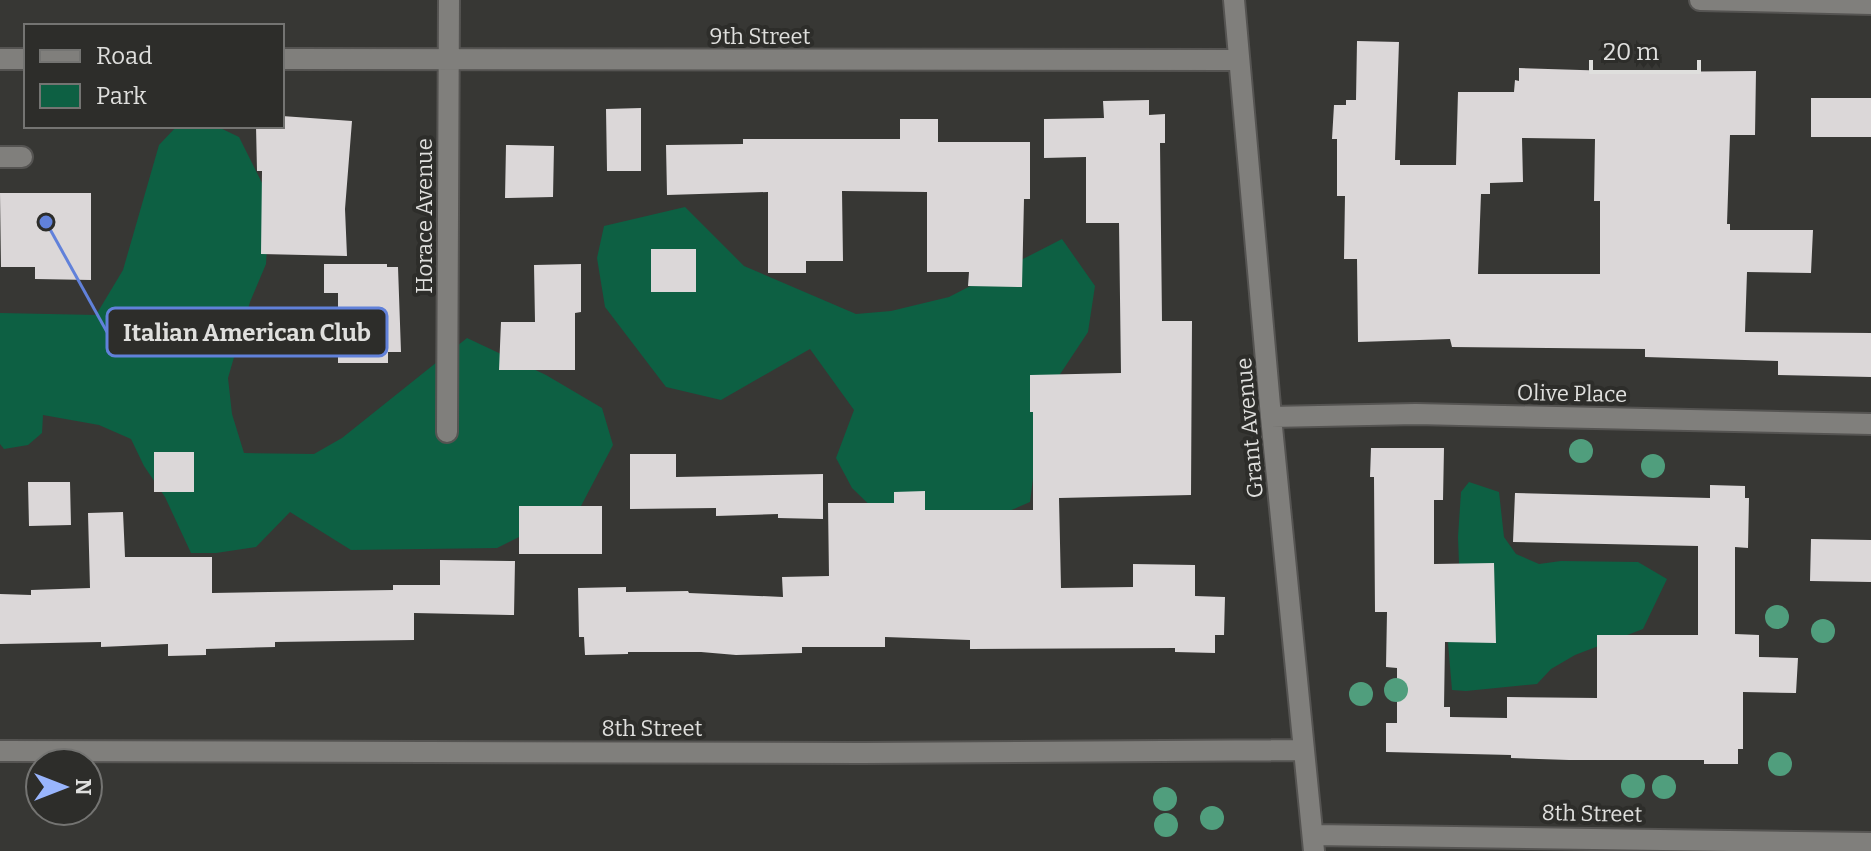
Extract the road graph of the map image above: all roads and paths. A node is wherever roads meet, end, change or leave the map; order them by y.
1 (449, 0) edge
2 (1234, 0) edge
3 (1700, 0) edge
4 (1871, 4) edge
5 (0, 59) edge
6 (24, 59) edge
7 (284, 59) edge
8 (450, 60) junction
9 (1238, 60) junction
10 (0, 157) edge
11 (22, 157) dead end
12 (1271, 417) junction
13 (1871, 424) edge
14 (447, 432) dead end
15 (1304, 750) junction
16 (0, 751) edge
17 (1313, 843) edge
18 (1871, 843) edge

1 - 8 street, Horace Avenue
2 - 9 street, Grant Avenue
3 - 4 street
5 - 6 street
7 - 8 street, 9th Street
8 - 9 street, 9th Street
8 - 14 street, Horace Avenue
9 - 12 street, Grant Avenue
10 - 11 street
12 - 13 street, Olive Place
12 - 15 street, Grant Avenue
15 - 16 street, 8th Street
15 - 17 street, Grant Avenue
17 - 18 street, 8th Street

